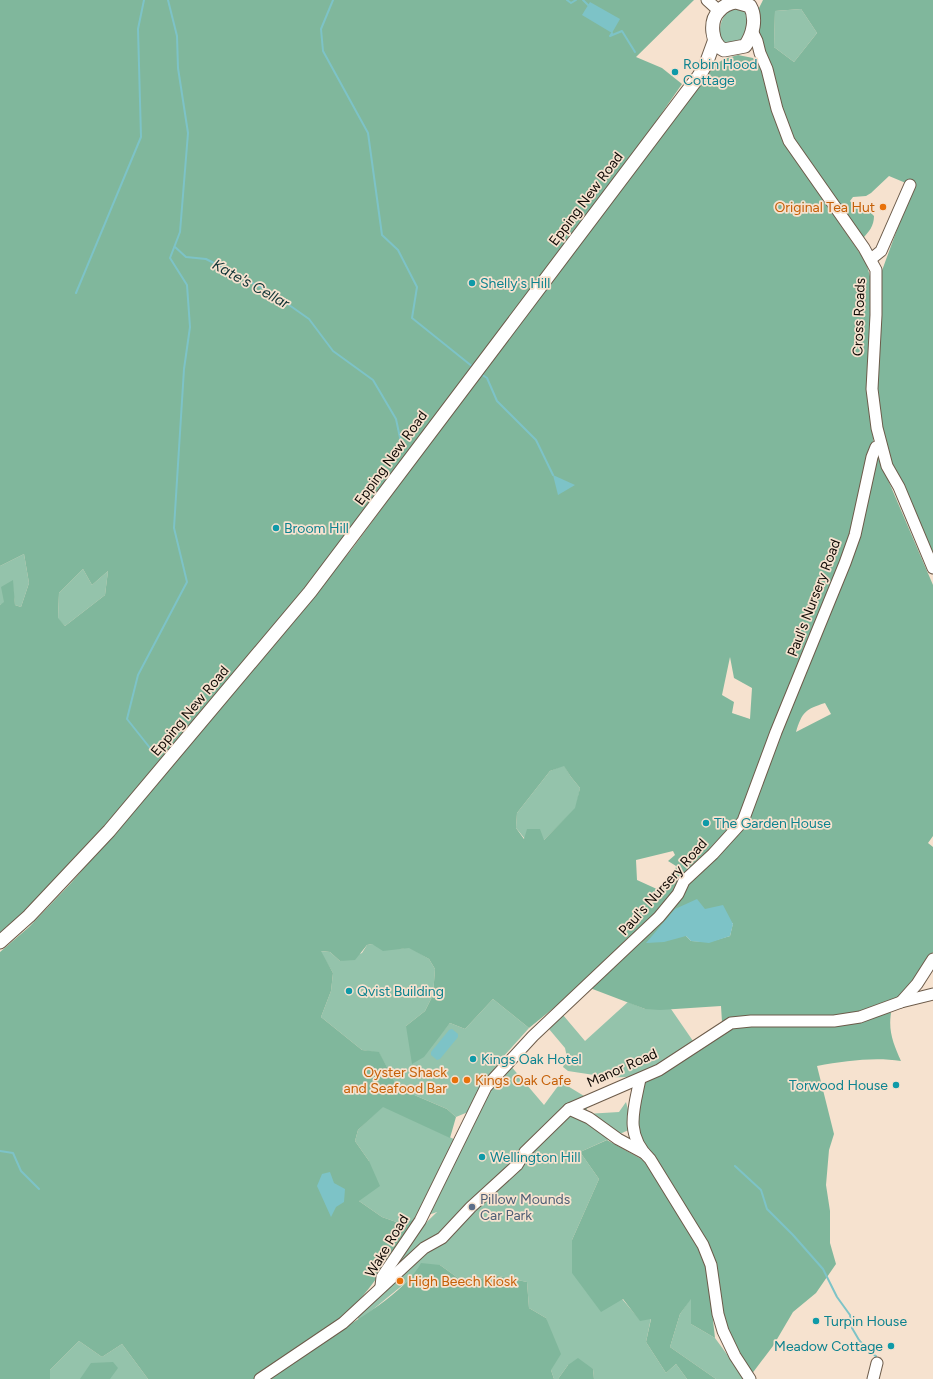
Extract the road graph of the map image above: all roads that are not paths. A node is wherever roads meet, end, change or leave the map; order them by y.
1 (707, 0) edge
2 (758, 0) edge
3 (743, 1) edge
4 (719, 11) junction
5 (754, 14) junction
6 (752, 31) junction
7 (714, 42) junction
8 (736, 48) junction
9 (760, 54) junction
10 (706, 64) junction
11 (910, 185) dead end
12 (871, 259) junction
13 (881, 446) junction
14 (933, 568) edge
15 (0, 942) edge
16 (933, 958) edge
17 (933, 994) edge
18 (901, 1002) junction
19 (640, 1079) junction
20 (569, 1109) junction
21 (455, 1149) joint
22 (644, 1153) junction
23 (381, 1286) junction
24 (877, 1363) dead end
25 (873, 1378) edge
26 (260, 1379) edge
27 (750, 1379) edge

1 - 4 street
2 - 5 main road
3 - 4 main road
3 - 5 main road
4 - 7 main road
5 - 6 main road
6 - 8 main road
6 - 9 street, Cross Roads
7 - 8 main road
7 - 10 main road, Epping New Road
8 - 9 street
8 - 10 main road, Epping New Road
9 - 12 street, Cross Roads
10 - 15 main road, Epping New Road
11 - 12 street
12 - 13 street, Cross Roads
13 - 14 street, Cross Roads
13 - 21 street, Paul's Nursery Road
16 - 18 street
17 - 18 street, Manor Road
18 - 19 street, Manor Road
19 - 20 street, Manor Road
19 - 22 street
20 - 22 street
20 - 23 street, Manor Road
21 - 23 street, Wake Road
22 - 27 street
23 - 26 street, Wake Road
24 - 25 street

